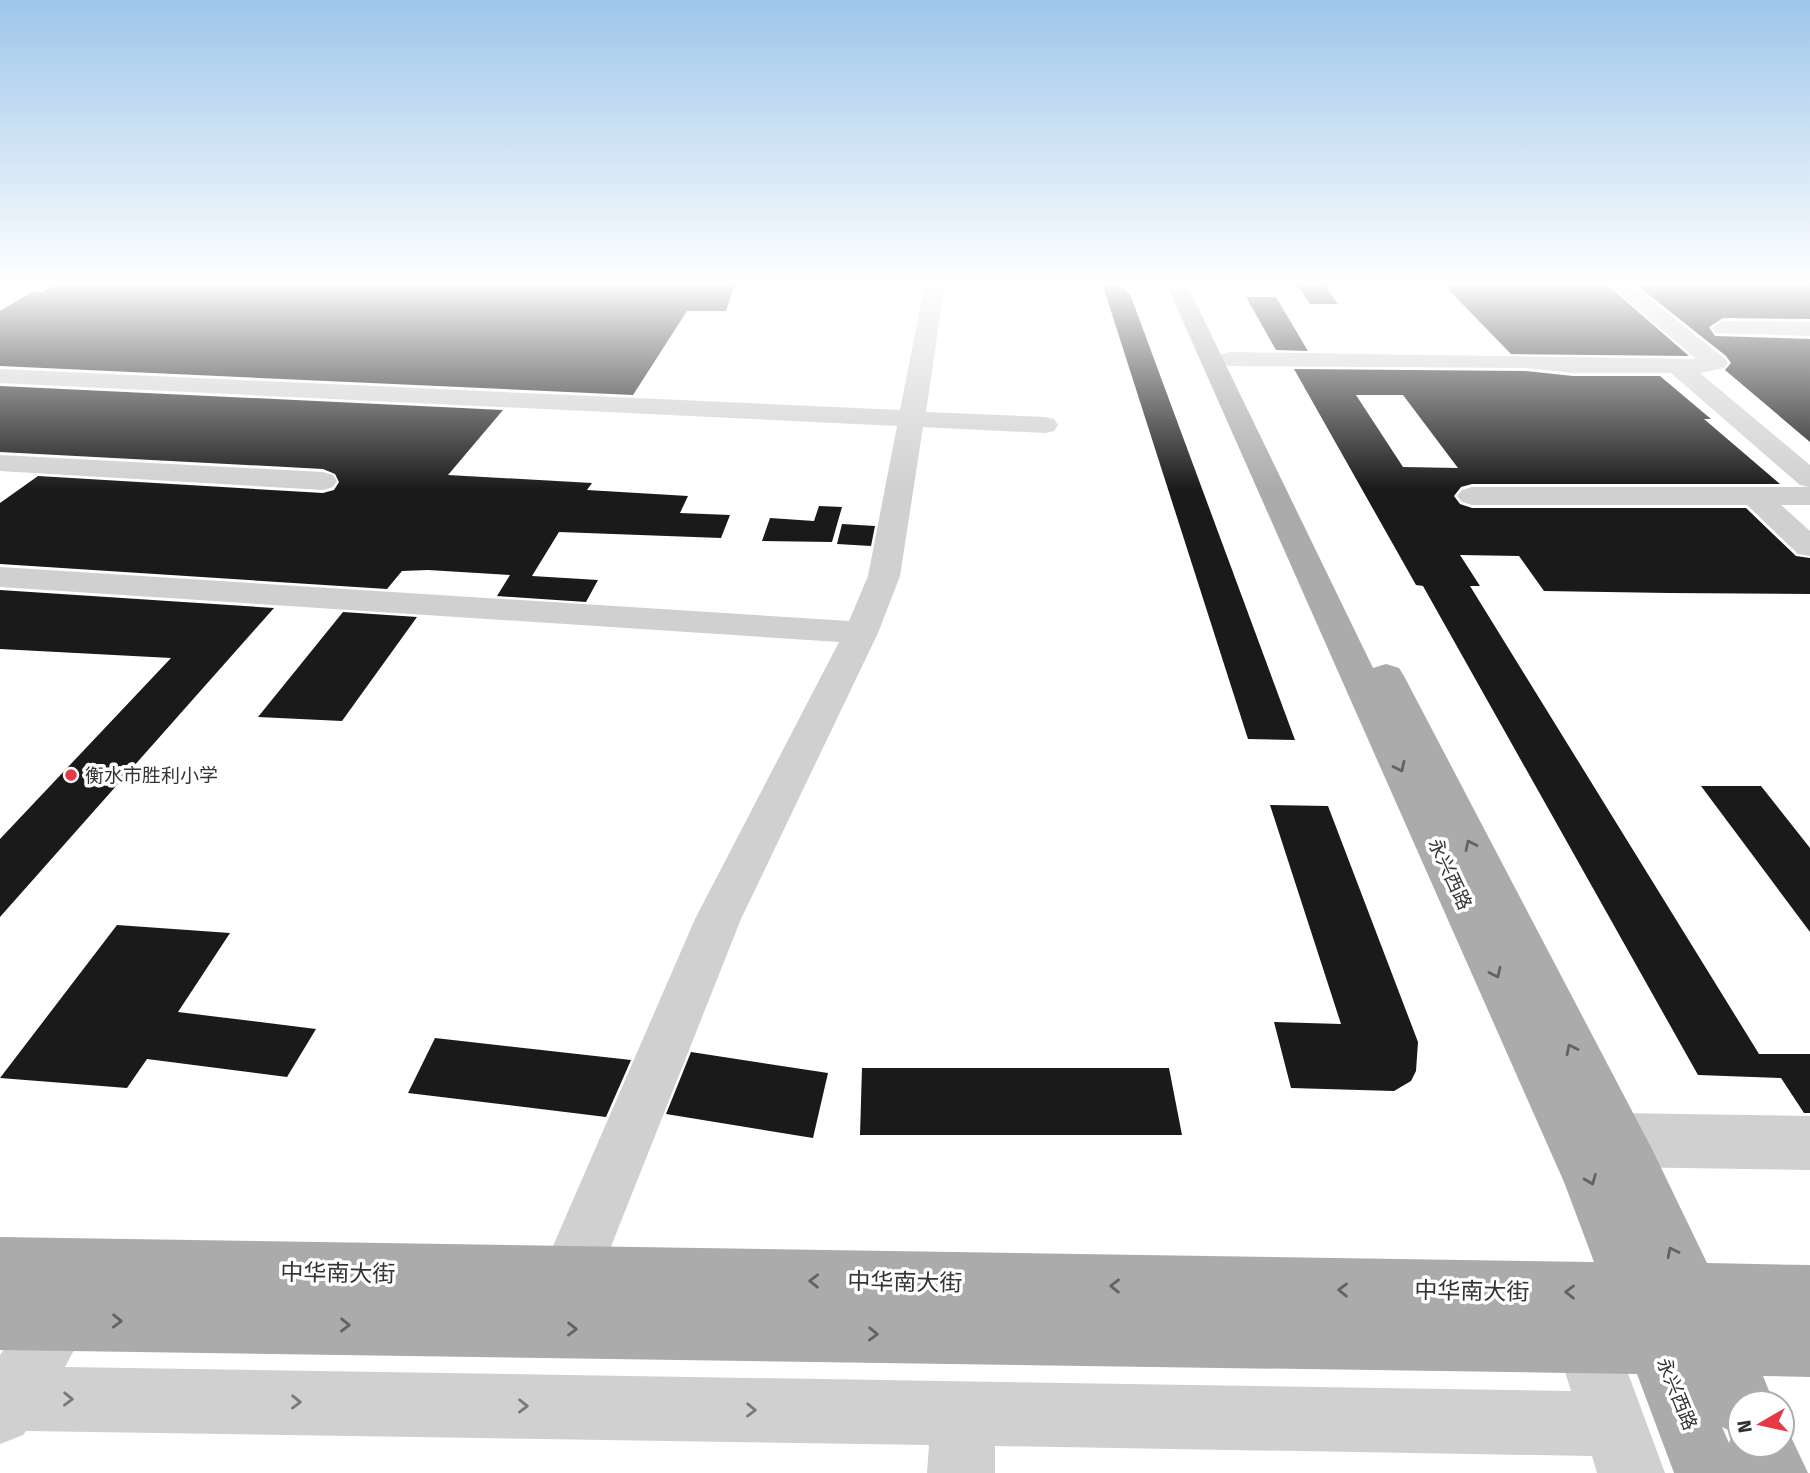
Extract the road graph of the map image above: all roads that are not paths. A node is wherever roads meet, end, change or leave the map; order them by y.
1 (922, 352) edge
2 (1207, 352) edge
3 (1226, 352) edge
4 (1702, 352) edge
5 (1230, 359) junction
6 (1677, 366) junction
7 (0, 376) edge
8 (910, 418) junction
9 (1045, 425) dead end
10 (0, 463) edge
11 (1810, 479) edge
12 (323, 481) dead end
13 (1472, 496) dead end
14 (1755, 496) junction
15 (1810, 496) edge
16 (1809, 547) edge
17 (0, 577) edge
18 (861, 633) junction
19 (1617, 1140) junction
20 (1810, 1143) edge
21 (0, 1267) edge
22 (570, 1276) junction
23 (1810, 1295) edge
24 (1675, 1319) junction
25 (29, 1320) edge
26 (1587, 1344) junction
27 (1810, 1346) edge
28 (1731, 1389) edge
29 (3, 1403) edge
30 (962, 1443) edge
31 (1622, 1449) edge
32 (1709, 1473) edge

1 - 8 street
2 -> 24 main road, 永兴西路
3 - 5 main road, 永兴西路
4 - 6 street
5 - 6 street
19 -> 5 main road, 永兴西路
6 - 11 street
7 - 8 street
8 - 9 street
8 - 18 street
10 - 12 street
13 - 14 street
14 - 15 street
14 - 16 street
17 - 18 street
18 - 22 street
19 - 20 street
24 -> 19 main road, 永兴西路
21 - 22 main road, 中华南大街
24 -> 22 main road, 中华南大街
23 - 24 main road, 中华南大街
24 - 26 main road, 中华南大街
24 - 27 main road, 中华南大街
24 - 28 main road, 永兴西路
24 - 32 main road, 永兴西路
25 -> 26 main road, 中华南大街
25 - 29 street
26 - 31 street
29 -> 30 street
30 - 31 street

